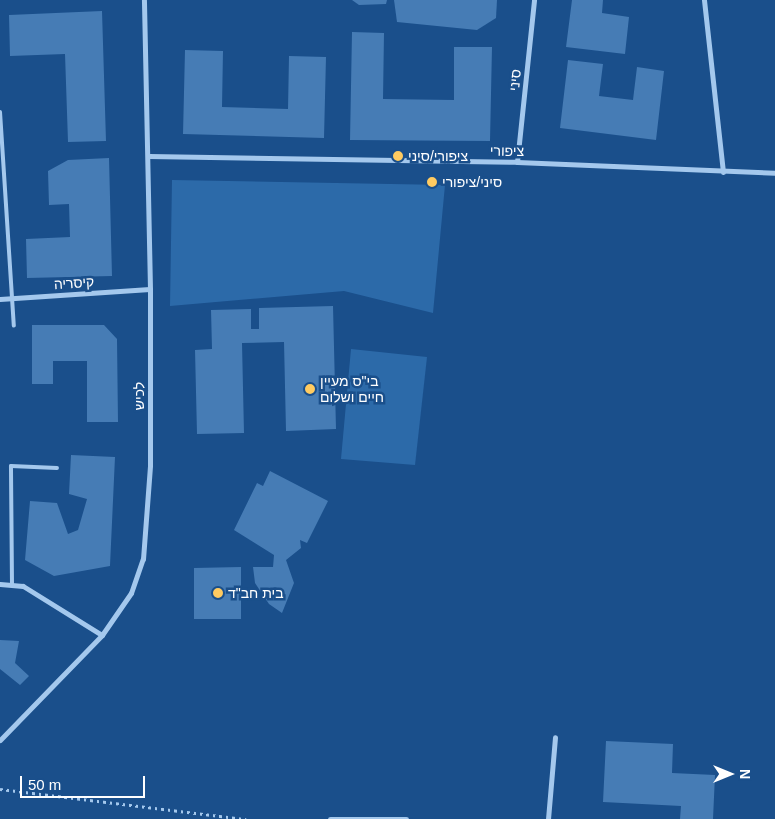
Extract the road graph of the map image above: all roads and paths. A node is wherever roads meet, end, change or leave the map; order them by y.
1 (144, 0) edge
2 (534, 0) edge
3 (704, 0) edge
4 (0, 112) edge
5 (149, 156) junction
6 (517, 162) junction
7 (723, 172) junction
8 (775, 173) edge
9 (150, 289) junction
10 (12, 298) junction
11 (0, 299) edge
12 (14, 326) dead end
13 (57, 468) dead end
14 (0, 584) edge
15 (12, 585) junction
16 (102, 635) junction
17 (555, 737) dead end
18 (0, 740) edge
19 (0, 789) edge
20 (246, 819) edge
21 (330, 819) edge
22 (406, 819) edge
23 (548, 819) edge

1 - 5 street, לכיש
2 - 6 street, סיני
3 - 7 street
4 - 10 lane
5 - 6 street, ציפורי
5 - 9 street, לכיש
6 - 7 street, ציפורי
7 - 8 street, ציפורי
9 - 10 street, קיסריה
9 - 16 street, לכיש
10 - 11 street, קיסריה
10 - 12 lane
13 - 15 lane
14 - 15 street
15 - 16 street
16 - 18 street, לכיש
17 - 23 street
19 - 20 path
21 - 22 street

